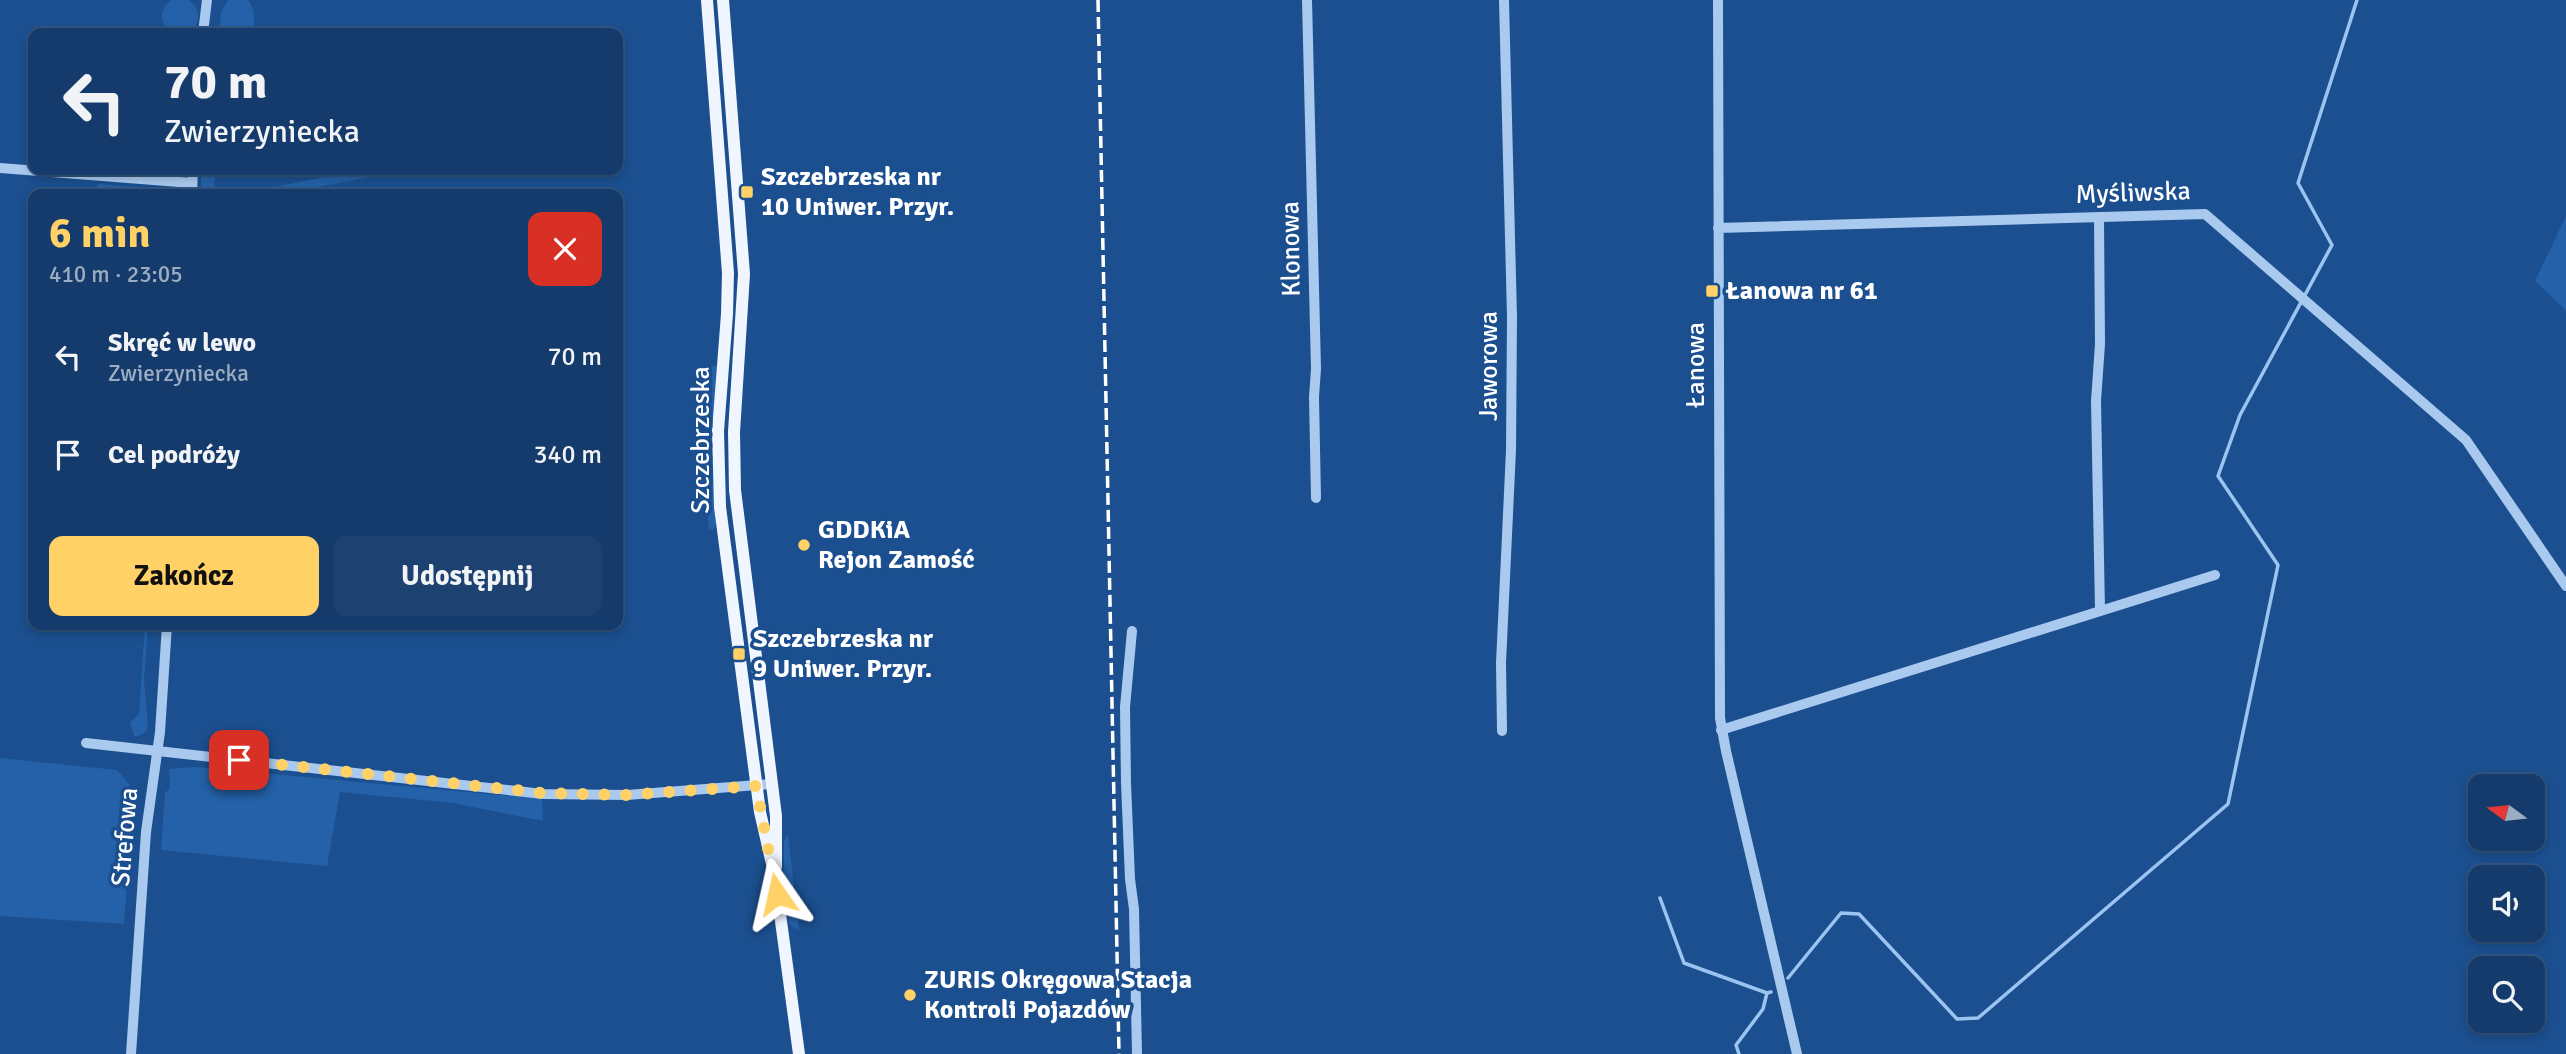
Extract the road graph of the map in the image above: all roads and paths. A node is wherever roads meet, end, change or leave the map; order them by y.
1 (207, 0) edge
2 (707, 0) edge
3 (723, 0) edge
4 (1307, 0) edge
5 (1504, 0) edge
6 (1718, 0) edge
7 (204, 28) edge
8 (0, 168) edge
9 (28, 171) edge
10 (64, 175) edge
11 (192, 189) edge
12 (2099, 217) junction
13 (1718, 228) junction
14 (1316, 498) dead end
15 (2215, 575) dead end
16 (2566, 586) edge
17 (2100, 610) junction
18 (167, 630) edge
19 (1132, 632) dead end
20 (1721, 730) junction
21 (1502, 731) dead end
22 (86, 743) dead end
23 (157, 751) junction
24 (772, 784) junction
25 (756, 786) junction
26 (775, 880) junction
27 (131, 1054) edge
28 (799, 1054) edge
29 (1137, 1054) edge
30 (1797, 1054) edge

1 - 7 street
2 - 25 main road, Szczebrzeska
3 - 24 main road, Szczebrzeska
4 - 14 street, Klonowa
5 - 21 street, Jaworowa
6 - 13 street, Łanowa
8 - 9 street
10 - 11 street
12 - 13 street, Myśliwska
12 - 16 street, Myśliwska
12 - 17 street
13 - 20 street, Łanowa
15 - 17 street
17 - 20 street
18 - 23 street, Strefowa
19 - 29 street
20 - 30 street, Łanowa
22 - 23 street
23 - 25 street
23 - 27 street, Strefowa
24 - 25 street
24 - 26 main road, Szczebrzeska
25 - 26 main road, Szczebrzeska
26 - 28 main road

